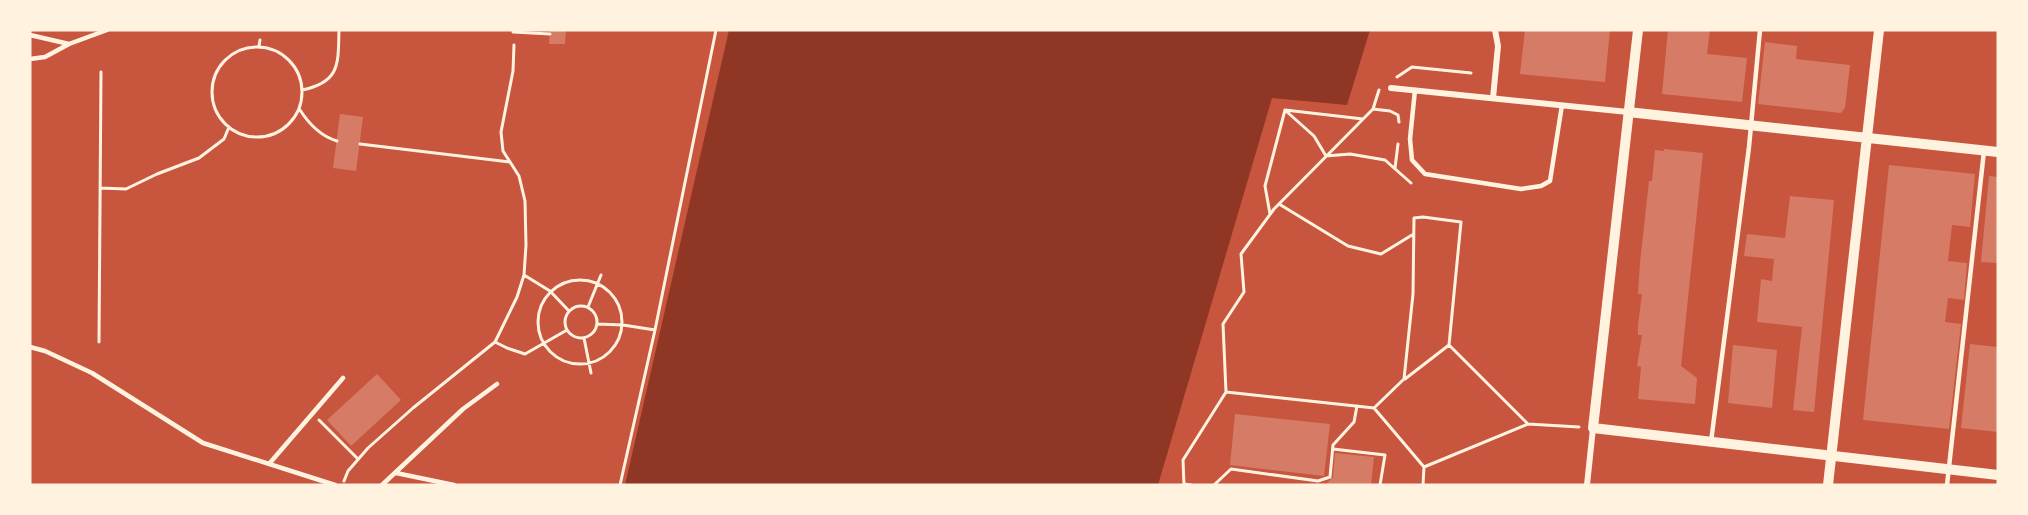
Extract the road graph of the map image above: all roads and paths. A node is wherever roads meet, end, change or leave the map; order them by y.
1 (107, 30) edge
2 (339, 30) edge
3 (716, 30) edge
4 (1495, 30) edge
5 (1638, 30) edge
6 (1760, 30) edge
7 (1879, 30) edge
8 (513, 32) dead end
9 (550, 33) dead end
10 (30, 35) edge
11 (260, 40) dead end
12 (69, 44) junction
13 (514, 45) dead end
14 (260, 46) junction
15 (30, 59) edge
16 (101, 72) dead end
17 (1471, 73) dead end
18 (1396, 78) dead end
19 (1391, 88) dead end
20 (1380, 89) dead end
21 (302, 90) junction
22 (1414, 90) junction
23 (1493, 98) junction
24 (1562, 105) junction
25 (1373, 109) junction
26 (299, 110) junction
27 (1285, 110) junction
28 (1628, 112) junction
29 (1363, 119) junction
30 (1750, 125) junction
31 (229, 127) junction
32 (1399, 129) dead end
33 (1868, 137) junction
34 (1398, 139) dead end
35 (337, 141) dead end
36 (360, 144) dead end
37 (1984, 150) junction
38 (1998, 152) edge
39 (1326, 156) junction
40 (510, 162) junction
41 (1395, 168) junction
42 (1411, 183) dead end
43 (100, 188) junction
44 (1279, 204) junction
45 (1270, 214) junction
46 (1412, 234) junction
47 (524, 275) junction
48 (601, 275) dead end
49 (597, 283) junction
50 (550, 291) junction
51 (588, 307) junction
52 (569, 311) junction
53 (597, 324) junction
54 (623, 325) junction
55 (567, 330) junction
56 (655, 330) junction
57 (584, 338) junction
58 (99, 342) dead end
59 (495, 342) junction
60 (544, 344) junction
61 (1449, 345) junction
62 (30, 347) edge
63 (589, 363) junction
64 (591, 373) dead end
65 (343, 378) dead end
66 (1404, 380) junction
67 (497, 384) dead end
68 (1226, 392) junction
69 (1357, 406) junction
70 (1374, 408) junction
71 (312, 413) junction
72 (1528, 424) junction
73 (1593, 428) junction
74 (1711, 442) junction
75 (1333, 449) junction
76 (1831, 456) junction
77 (358, 459) junction
78 (269, 464) junction
79 (1424, 467) junction
80 (1949, 470) junction
81 (396, 472) junction
82 (1998, 476) edge
83 (1319, 483) edge
84 (1184, 484) edge
85 (335, 485) edge
86 (342, 485) edge
87 (381, 485) edge
88 (454, 485) edge
89 (620, 485) edge
90 (1191, 485) edge
91 (1214, 485) edge
92 (1380, 485) edge
93 (1423, 485) edge
94 (1587, 485) edge
95 (1828, 485) edge
96 (1947, 485) edge

1 - 12 lane
2 - 21 path
3 - 56 path
4 - 23 street
5 - 28 street
6 - 30 lane
7 - 33 street
8 - 9 path
10 - 12 lane
11 - 14 path
12 - 15 lane
13 - 40 path
14 - 21 path
14 - 31 path
16 - 43 path
17 - 18 path
19 - 22 street
20 - 25 path
21 - 26 path
22 - 23 street
22 - 24 lane
23 - 24 street
24 - 28 street
25 - 29 path
25 - 32 path
26 - 31 path
26 - 35 path
27 - 29 path
27 - 39 path
27 - 45 path
28 - 30 street
28 - 73 street
29 - 39 path
30 - 33 street
30 - 74 lane
31 - 43 path
33 - 37 street
33 - 76 street
34 - 41 path
36 - 40 path
37 - 38 street
37 - 80 lane
39 - 41 path
39 - 44 path
40 - 47 path
41 - 42 path
43 - 58 path
44 - 45 path
44 - 46 path
45 - 68 path
46 - 61 path
46 - 66 path
47 - 50 path
47 - 59 path
48 - 49 path
49 - 50 path
49 - 51 path
49 - 54 path
50 - 52 path
50 - 60 path
51 - 52 path
51 - 53 path
52 - 55 path
53 - 54 path
53 - 57 path
54 - 56 path
54 - 63 path
55 - 57 path
55 - 60 path
56 - 89 path
57 - 63 path
59 - 60 path
59 - 77 path
60 - 63 path
61 - 66 path
61 - 72 path
62 - 78 lane
63 - 64 path
65 - 71 lane
66 - 70 path
67 - 81 lane
68 - 69 path
68 - 84 path
69 - 70 path
69 - 75 path
70 - 79 path
71 - 77 path
71 - 78 lane
72 - 73 path
72 - 79 path
73 - 74 street
73 - 94 street
74 - 76 street
75 - 83 path
75 - 92 path
76 - 80 street
76 - 95 street
77 - 86 path
78 - 85 lane
79 - 93 path
80 - 82 street
80 - 96 lane
81 - 87 lane
81 - 88 lane
83 - 91 path
84 - 90 path

